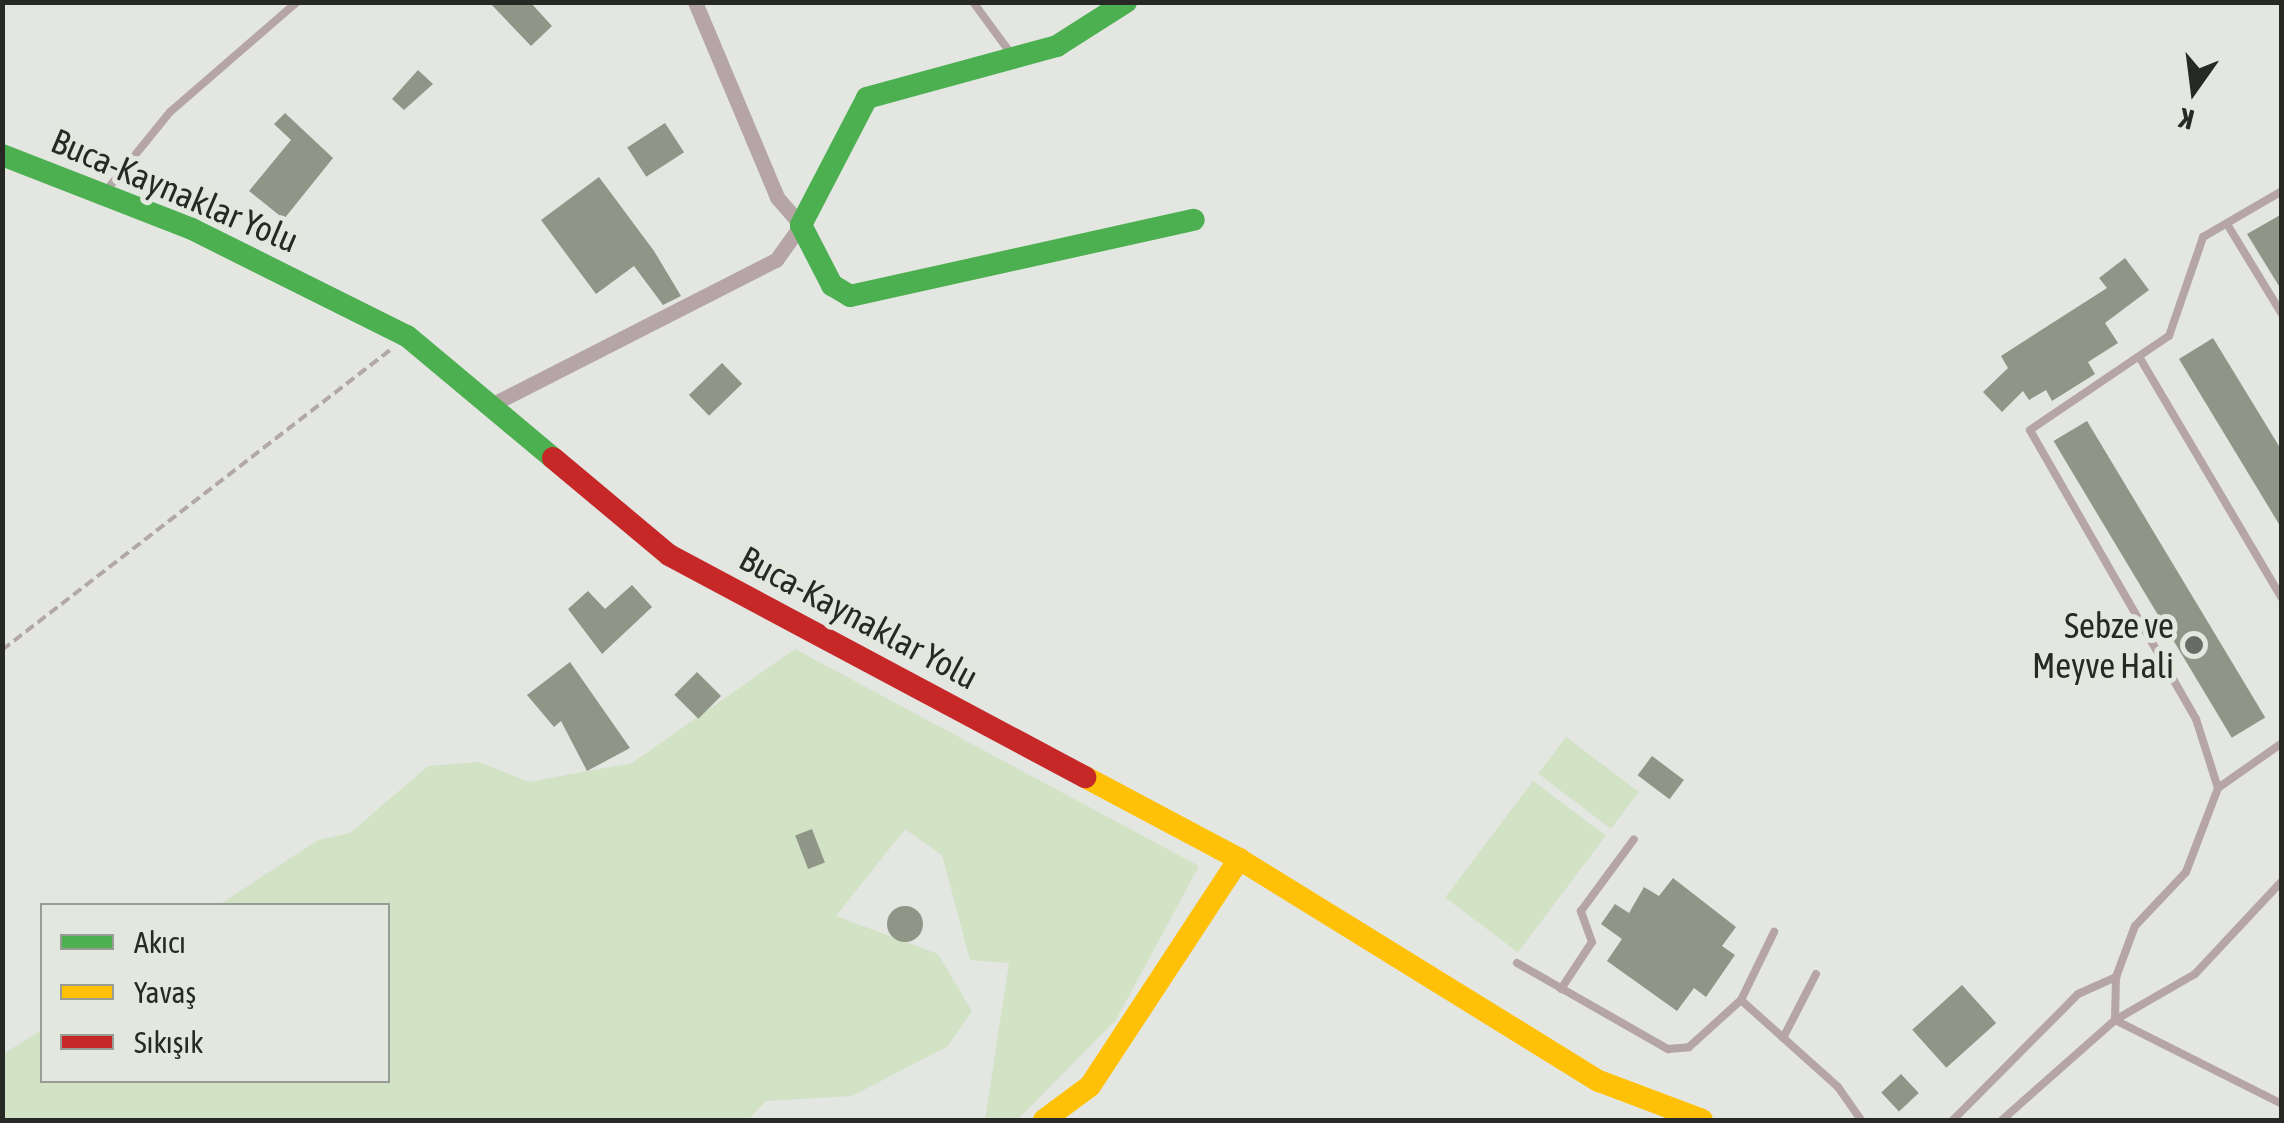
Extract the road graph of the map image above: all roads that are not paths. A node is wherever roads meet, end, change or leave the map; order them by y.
1 (297, 2) edge
2 (695, 2) edge
3 (974, 2) edge
4 (1126, 2) edge
5 (1017, 61) junction
6 (2, 155) edge
7 (2282, 192) edge
8 (103, 194) junction
9 (1194, 220) dead end
10 (801, 224) junction
11 (2226, 224) junction
12 (2282, 314) edge
13 (2141, 360) junction
14 (492, 404) junction
15 (2282, 598) edge
16 (2282, 743) edge
17 (2218, 788) junction
18 (1634, 839) dead end
19 (1240, 859) junction
20 (2282, 881) edge
21 (1774, 932) dead end
22 (1518, 963) dead end
23 (1816, 974) dead end
24 (2116, 977) junction
25 (1561, 989) junction
26 (1741, 1000) junction
27 (2115, 1020) junction
28 (1783, 1038) junction
29 (2282, 1104) edge
30 (1044, 1120) edge
31 (1702, 1120) edge
32 (1861, 1120) edge
33 (1953, 1120) edge
34 (2002, 1120) edge

1 - 8 lane
2 - 10 street
3 - 5 lane
4 - 5 street
5 - 10 street
6 - 8 street, Buca-Kaynaklar Yolu
7 - 11 lane
8 - 14 street, Buca-Kaynaklar Yolu
9 - 10 street
10 - 14 street
11 - 12 lane
11 - 13 lane
13 - 15 lane
13 - 17 lane
14 - 19 street, Buca-Kaynaklar Yolu
16 - 17 lane
17 - 24 lane
18 - 25 lane
19 - 30 street
19 - 31 street, Buca-Kaynaklar Yolu
20 - 27 lane
21 - 26 lane
22 - 25 lane
23 - 28 lane
24 - 27 lane
24 - 33 lane
25 - 26 lane
26 - 28 lane
27 - 29 lane
27 - 34 lane
28 - 32 lane

